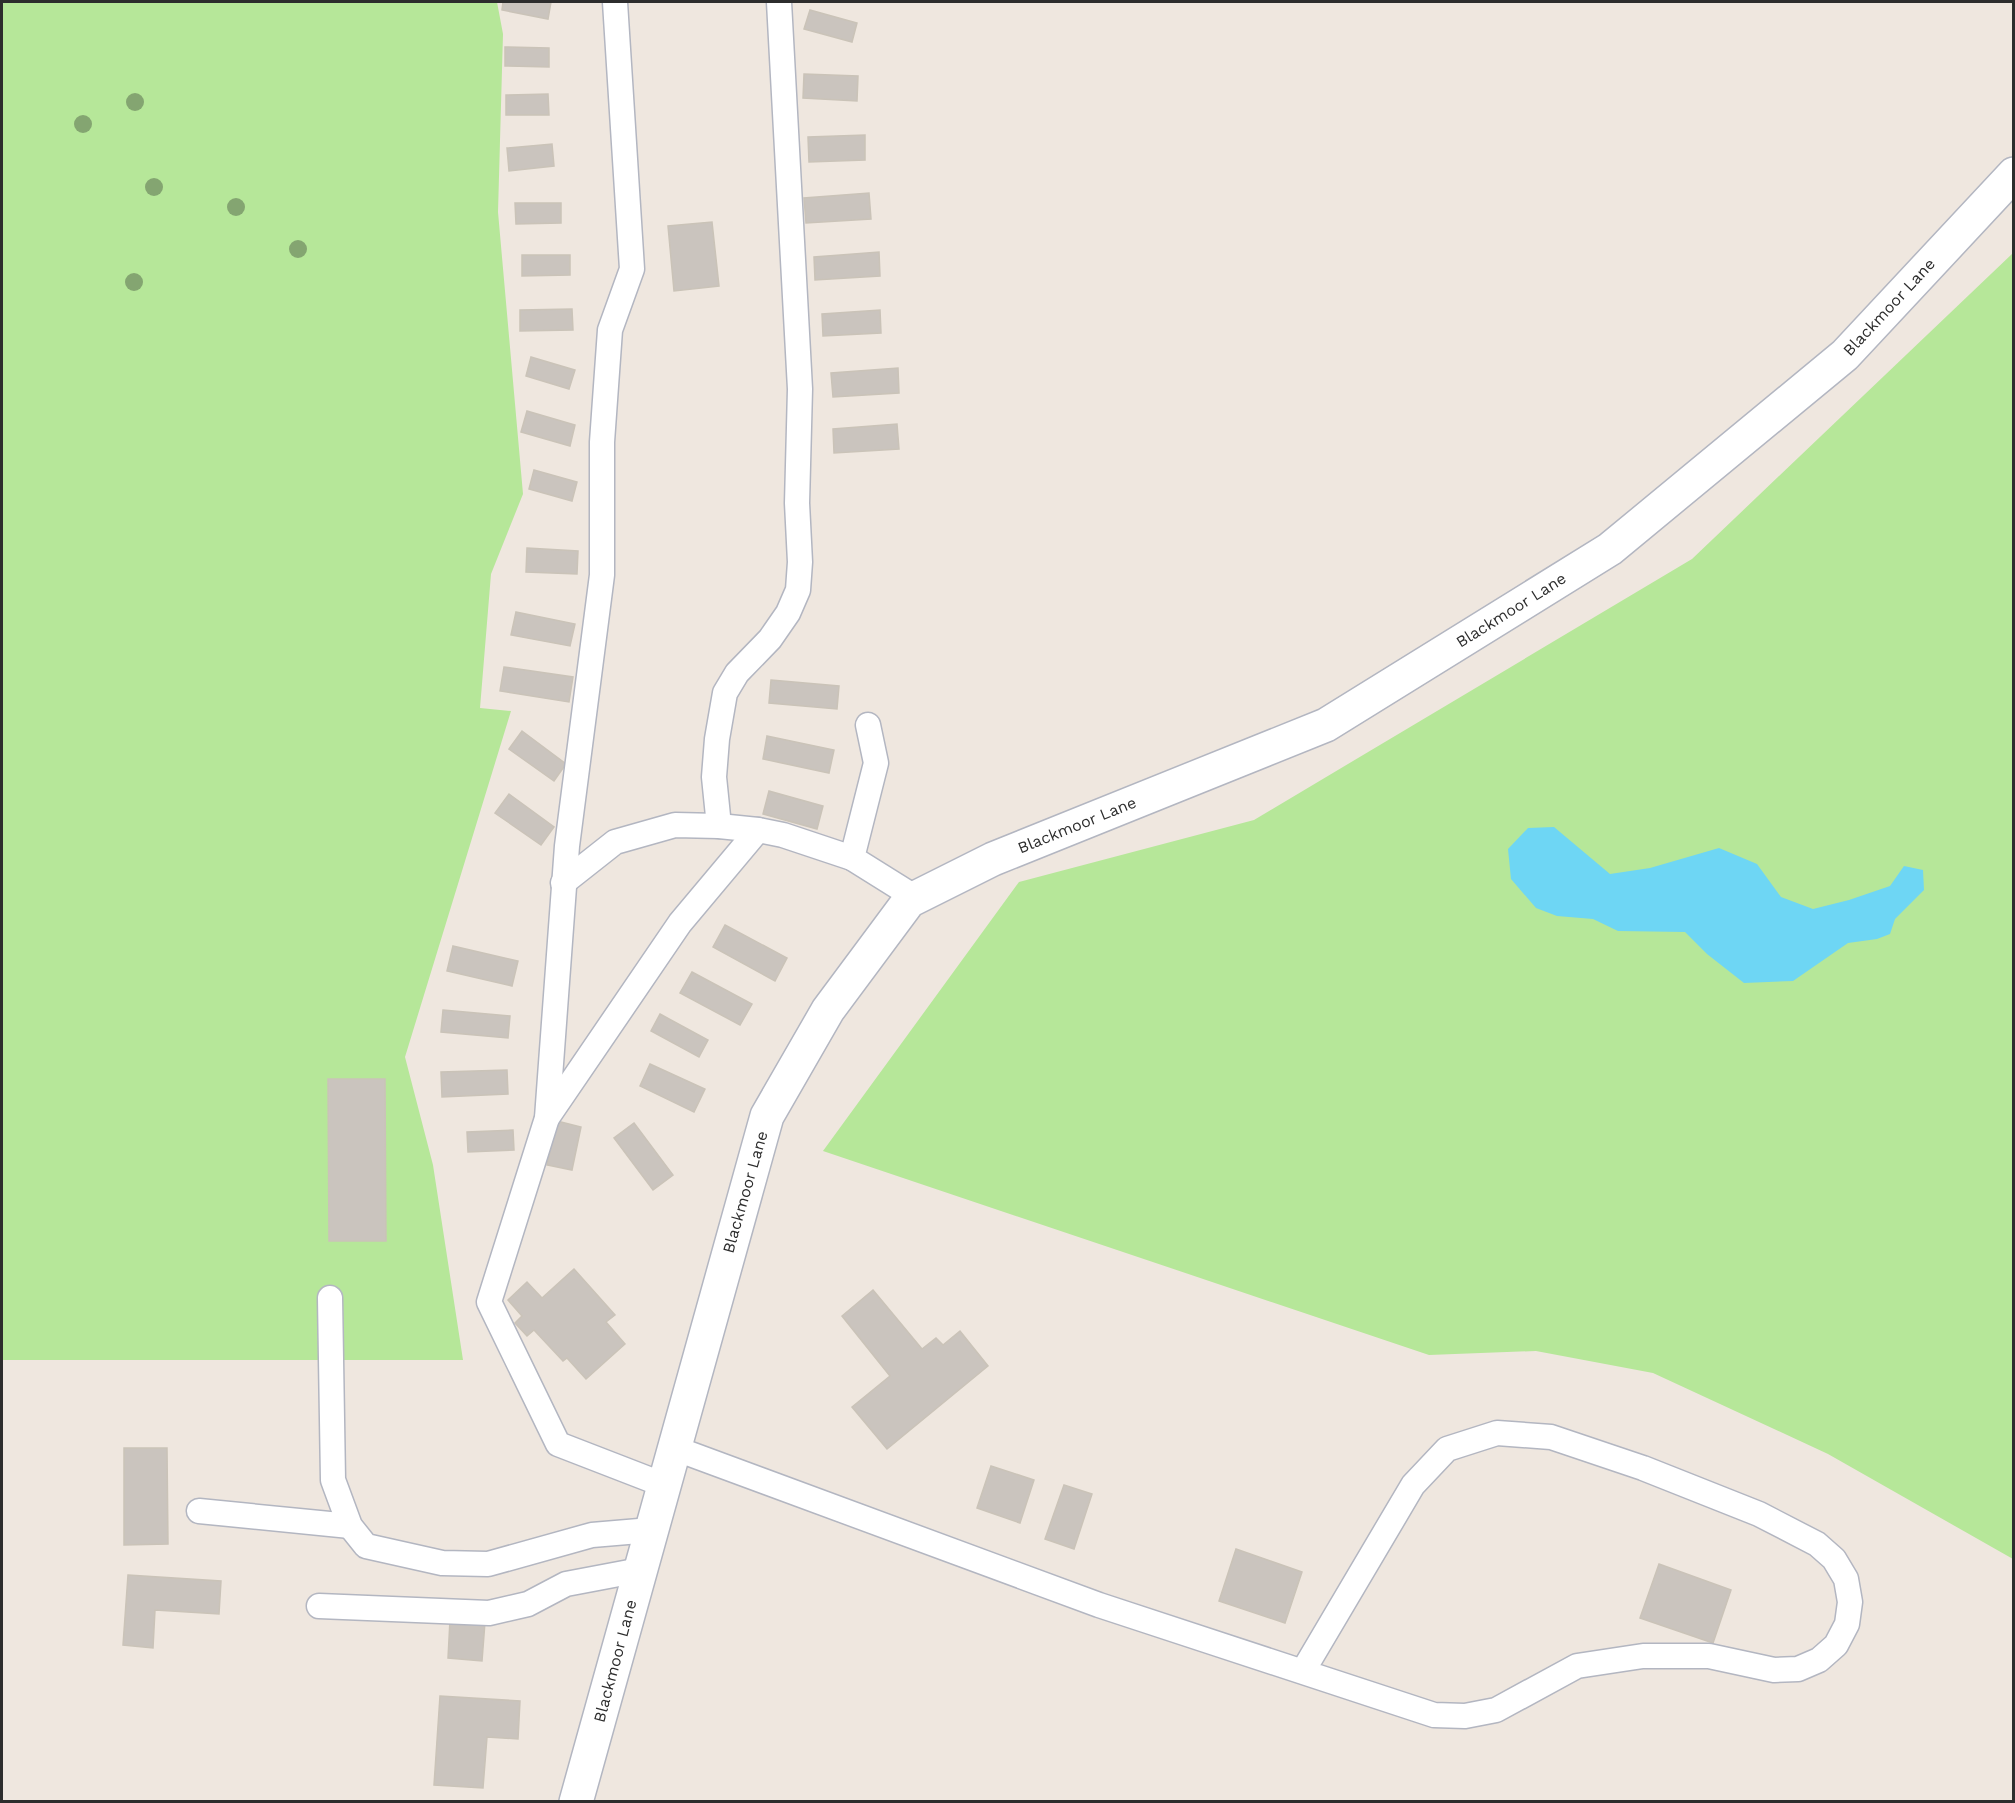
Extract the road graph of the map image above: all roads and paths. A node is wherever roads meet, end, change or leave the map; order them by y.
1 (615, 2) edge
2 (779, 2) edge
3 (2013, 174) edge
4 (868, 725) dead end
5 (719, 826) junction
6 (758, 830) junction
7 (852, 858) junction
8 (563, 884) junction
9 (916, 898) junction
10 (547, 1118) junction
11 (330, 1298) dead end
12 (674, 1448) junction
13 (664, 1485) junction
14 (199, 1511) dead end
15 (350, 1526) junction
16 (651, 1530) junction
17 (640, 1570) junction
18 (319, 1606) dead end
19 (1303, 1671) junction
20 (576, 1802) edge

1 - 8 lane
2 - 5 lane
3 - 9 street, Blackmoor Lane
4 - 7 lane
5 - 6 lane
5 - 8 lane
6 - 7 lane
6 - 10 lane
7 - 9 lane
8 - 10 lane
9 - 12 street, Blackmoor Lane
10 - 13 lane
11 - 15 lane
12 - 13 street, Blackmoor Lane
12 - 19 lane
13 - 16 street, Blackmoor Lane
14 - 15 lane
15 - 16 lane
16 - 17 street, Blackmoor Lane
17 - 18 lane
17 - 20 street, Blackmoor Lane
19 - 19 lane

